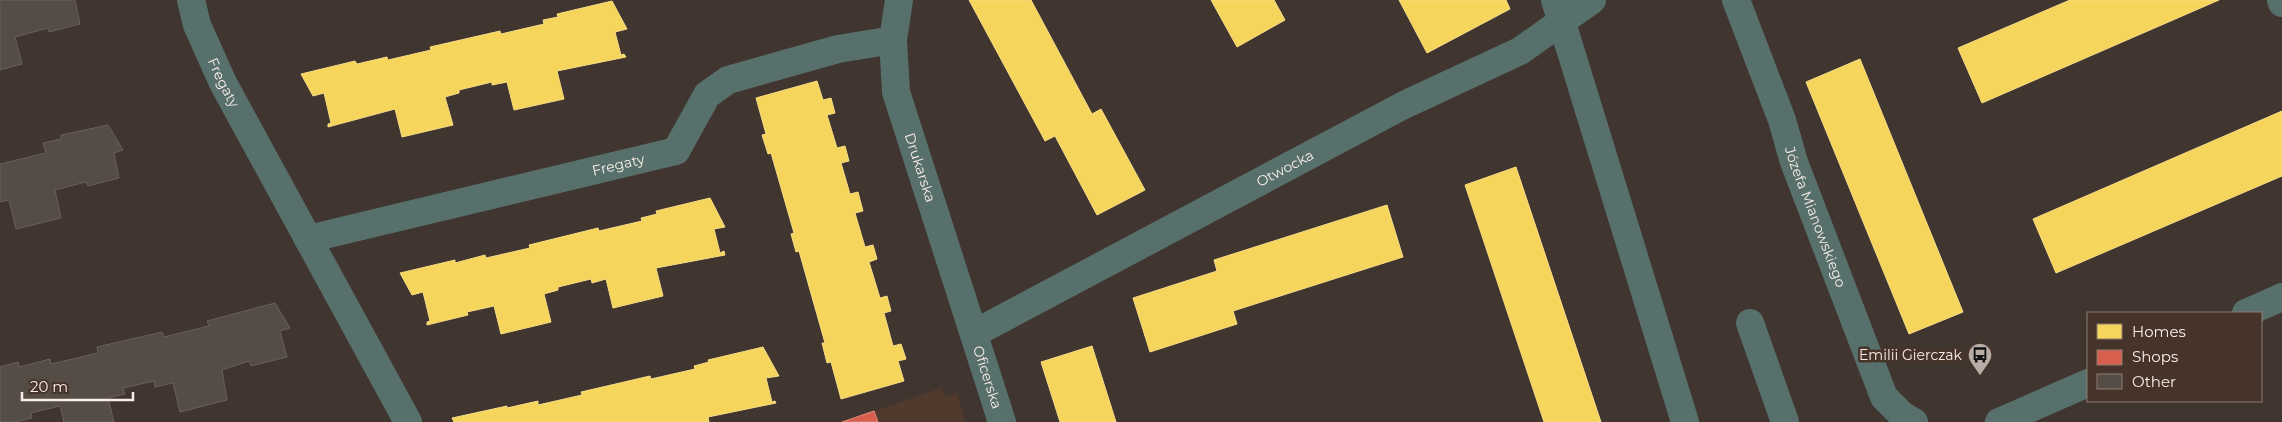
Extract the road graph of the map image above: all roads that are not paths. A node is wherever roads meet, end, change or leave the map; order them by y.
1 (191, 0) edge
2 (899, 0) edge
3 (1592, 0) edge
4 (1736, 0) edge
5 (1559, 11) edge
6 (893, 40) junction
7 (308, 239) junction
8 (2282, 297) edge
9 (2248, 312) edge
10 (1750, 323) dead end
11 (975, 333) junction
12 (2087, 382) edge
13 (408, 422) edge
14 (1002, 422) edge
15 (1685, 422) edge
16 (1785, 422) edge
17 (1914, 422) edge
18 (1999, 422) edge

1 - 7 street, Fregaty
2 - 6 street, Drukarska
3 - 5 street, Otwocka
4 - 17 street, Józefa Mianowskiego
5 - 11 street, Otwocka
5 - 15 street
6 - 7 street, Fregaty
6 - 11 street, Drukarska
7 - 13 street, Fregaty
8 - 9 street
10 - 16 street
11 - 14 street, Oficerska
12 - 18 street

